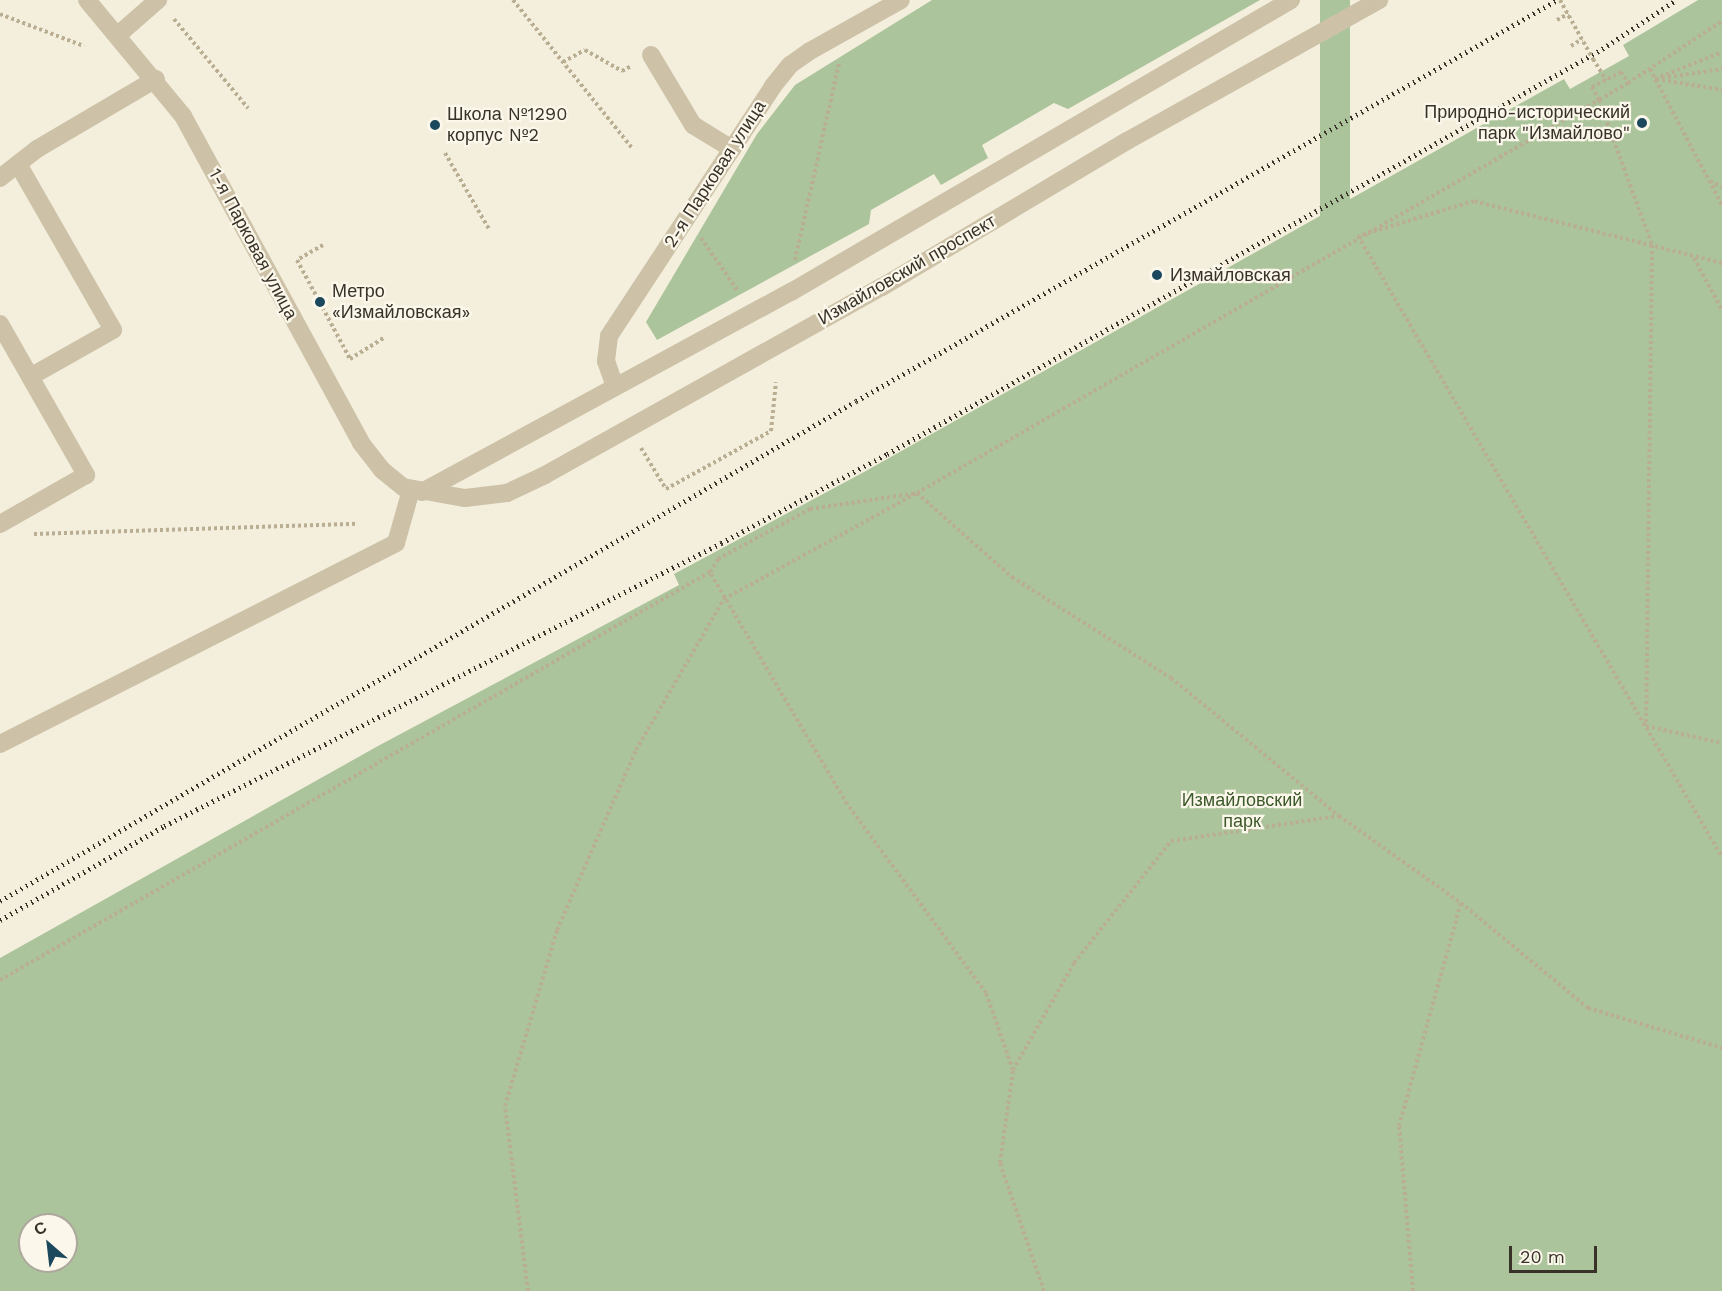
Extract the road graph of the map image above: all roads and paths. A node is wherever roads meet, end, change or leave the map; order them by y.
1 (87, 0) edge
2 (513, 0) edge
3 (901, 0) edge
4 (1291, 0) edge
5 (1379, 0) edge
6 (1560, 0) edge
7 (162, 4) edge
8 (871, 7) edge
9 (0, 14) edge
10 (1568, 14) junction
11 (1557, 20) dead end
12 (1722, 21) edge
13 (119, 34) junction
14 (836, 36) junction
15 (1582, 39) junction
16 (84, 45) dead end
17 (1571, 46) dead end
18 (1722, 52) edge
19 (651, 55) joint
20 (563, 62) junction
21 (1650, 69) junction
22 (1722, 69) edge
23 (156, 79) junction
24 (1655, 79) junction
25 (1606, 80) junction
26 (1628, 83) junction
27 (1722, 90) edge
28 (1599, 100) junction
29 (248, 108) dead end
30 (632, 148) dead end
31 (732, 149) junction
32 (445, 153) dead end
33 (18, 164) junction
34 (0, 178) edge
35 (1709, 180) junction
36 (1722, 187) edge
37 (1722, 205) edge
38 (687, 217) junction
39 (489, 229) dead end
40 (1358, 236) junction
41 (323, 245) dead end
42 (1652, 245) junction
43 (1694, 257) junction
44 (1722, 263) edge
45 (786, 265) dead end
46 (747, 287) dead end
47 (1722, 310) edge
48 (0, 324) edge
49 (384, 338) dead end
50 (30, 377) junction
51 (776, 382) dead end
52 (615, 387) junction
53 (645, 453) dead end
54 (416, 491) junction
55 (918, 493) junction
56 (0, 524) edge
57 (358, 524) dead end
58 (24, 534) dead end
59 (710, 572) junction
60 (724, 599) junction
61 (1646, 726) junction
62 (1722, 743) edge
63 (0, 744) edge
64 (1340, 816) junction
65 (1722, 858) edge
66 (1461, 903) junction
67 (0, 980) edge
68 (1722, 1048) edge
69 (1013, 1070) junction
70 (528, 1291) edge
71 (1044, 1291) edge
72 (1413, 1291) edge

1 - 13 street, 1-я Парковая улица
2 - 20 path
3 - 8 street, 2-я Парковая улица
4 - 52 street
5 - 54 street, Измайловский проспект
6 - 10 path, bridge
7 - 13 street
7 - 29 path
8 - 14 street, 2-я Парковая улица
9 - 16 path
10 - 11 path
10 - 15 path, bridge
12 - 21 path
13 - 23 street, 1-я Парковая улица
14 - 31 street, 2-я Парковая улица
14 - 45 path
15 - 17 path
15 - 25 path, bridge
18 - 24 path
19 - 20 path
19 - 31 street
20 - 30 path
21 - 24 path
21 - 26 path
22 - 24 path
23 - 33 street
23 - 54 street, 1-я Парковая улица
24 - 27 path
24 - 35 path
25 - 26 path
25 - 28 path
26 - 28 path
28 - 40 path
28 - 42 path
31 - 38 street, 2-я Парковая улица
32 - 39 path
33 - 34 street
33 - 50 street
35 - 36 path
35 - 37 path
38 - 46 path
38 - 52 street, 2-я Парковая улица
40 - 42 path
40 - 55 path
40 - 61 path
41 - 49 path
42 - 43 path
42 - 61 path
43 - 44 path
43 - 47 path
48 - 50 street
50 - 56 street
51 - 53 path
52 - 54 street
54 - 63 street
55 - 59 path
55 - 60 path
55 - 64 path
57 - 58 path
59 - 60 path
59 - 67 path
60 - 69 path
60 - 70 path
61 - 62 path
61 - 65 path
64 - 66 path
64 - 69 path
66 - 68 path
66 - 72 path
69 - 71 path

